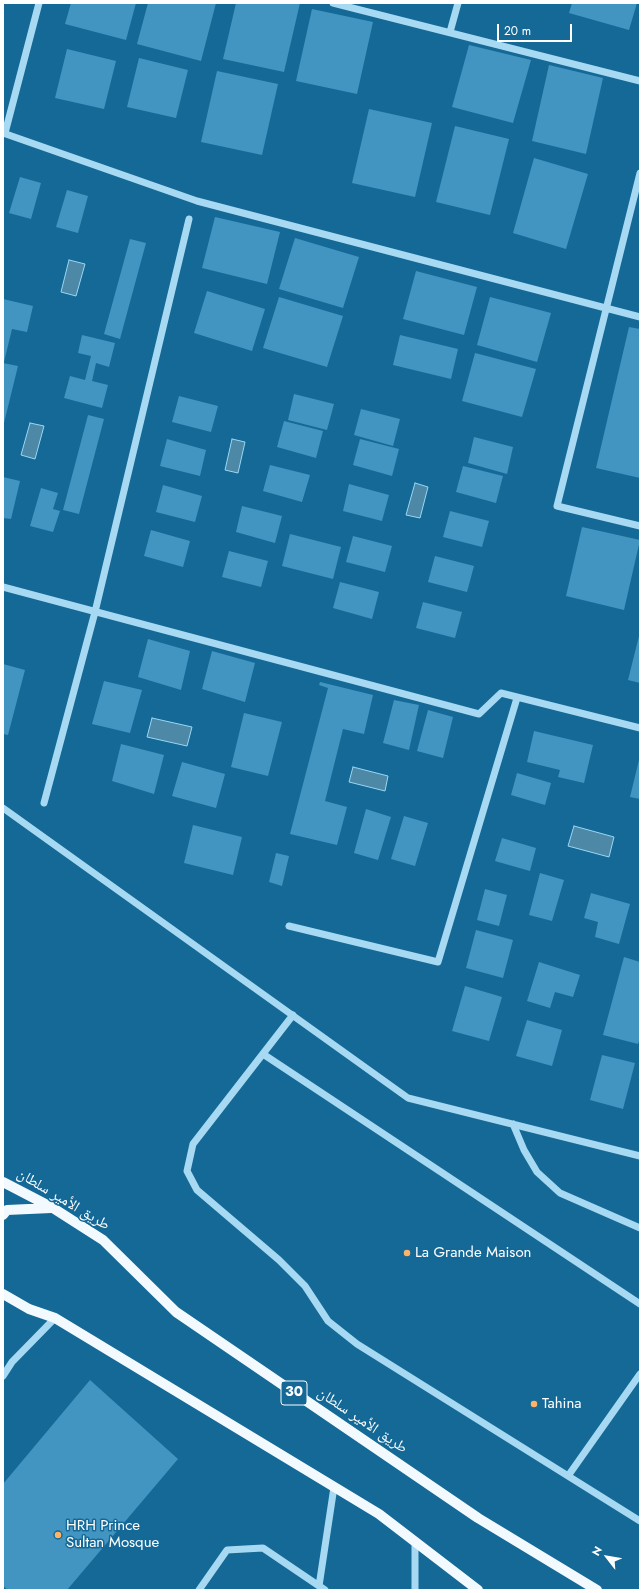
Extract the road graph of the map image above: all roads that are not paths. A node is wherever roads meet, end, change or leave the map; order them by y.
1 (39, 3) edge
2 (333, 3) edge
3 (458, 3) edge
4 (450, 32) junction
5 (640, 81) edge
6 (4, 133) edge
7 (640, 172) edge
8 (189, 219) dead end
9 (606, 308) junction
10 (640, 317) edge
11 (640, 526) edge
12 (3, 587) edge
13 (95, 612) junction
14 (517, 698) junction
15 (640, 728) edge
16 (44, 803) dead end
17 (3, 808) edge
18 (290, 926) dead end
19 (293, 1015) junction
20 (263, 1054) junction
21 (513, 1124) junction
22 (640, 1156) edge
23 (3, 1182) edge
24 (53, 1208) junction
25 (3, 1215) edge
26 (640, 1228) edge
27 (3, 1294) edge
28 (640, 1304) edge
29 (55, 1318) junction
30 (640, 1374) edge
31 (3, 1376) edge
32 (568, 1476) junction
33 (334, 1488) junction
34 (640, 1521) edge
35 (415, 1542) junction
36 (322, 1588) edge
37 (200, 1590) edge
38 (415, 1590) edge
39 (478, 1590) edge
40 (597, 1590) edge

1 - 6 street
2 - 4 street
3 - 4 street
4 - 5 street
6 - 9 street
7 - 9 street
8 - 13 street
9 - 10 street
9 - 11 street
12 - 13 street
13 - 14 street
13 - 16 street
14 - 15 street
14 - 18 street
17 - 19 street
19 - 20 street
19 - 21 street
20 - 28 street
20 - 32 street
21 - 22 street
21 - 26 street
23 - 24 main road, طريق الأمير سلطان / 30
24 - 25 main road
24 - 40 main road, طريق الأمير سلطان / 30
27 - 29 main road
29 - 31 street
29 - 33 main road
30 - 32 street
32 - 34 street
33 - 35 main road
33 - 36 street
35 - 38 street
35 - 39 main road
36 - 37 street

